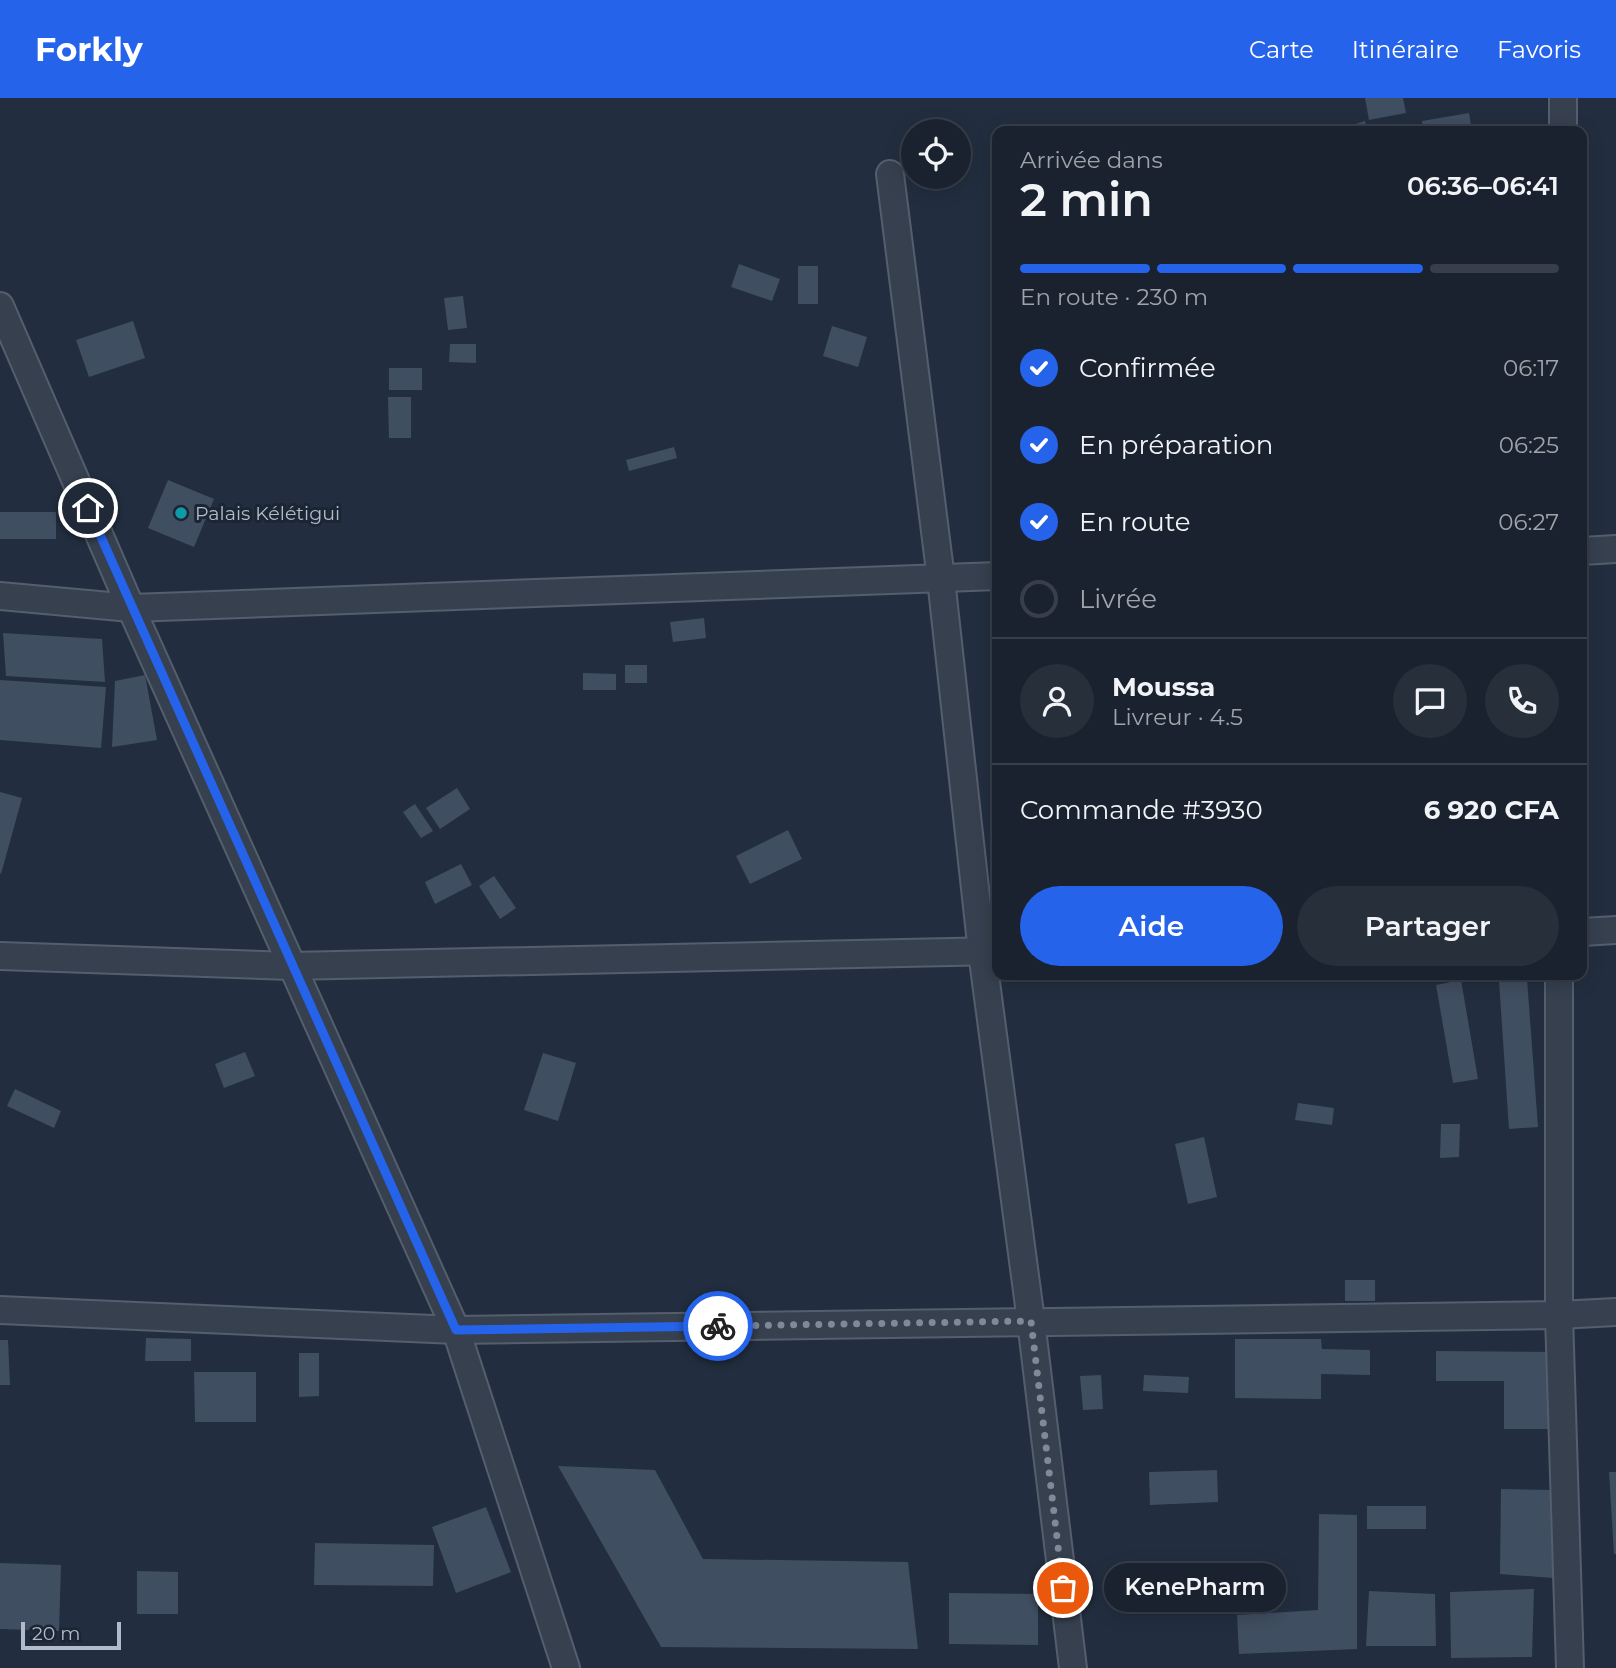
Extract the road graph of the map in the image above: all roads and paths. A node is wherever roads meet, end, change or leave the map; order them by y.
1 (1563, 98) edge
2 (1563, 126) edge
3 (890, 174) dead end
4 (0, 306) edge
5 (1616, 549) edge
6 (1587, 551) edge
7 (992, 576) edge
8 (941, 579) junction
9 (0, 596) edge
10 (131, 608) junction
11 (1616, 930) edge
12 (1587, 932) edge
13 (990, 952) edge
14 (0, 956) edge
15 (291, 966) junction
16 (992, 970) edge
17 (993, 980) edge
18 (1559, 980) edge
19 (0, 1310) edge
20 (1616, 1312) edge
21 (1559, 1315) junction
22 (1031, 1321) junction
23 (456, 1330) junction
24 (566, 1668) edge
25 (1073, 1668) edge
26 (1570, 1668) edge

1 - 2 street
3 - 8 street
4 - 10 street
5 - 6 street
7 - 8 street
8 - 10 street
8 - 13 street
9 - 10 street
10 - 15 street
11 - 12 street
13 - 15 street
13 - 16 street
14 - 15 street
15 - 23 street
17 - 22 street
18 - 21 street
19 - 23 street
20 - 21 street
21 - 22 street
21 - 26 street
22 - 23 street
22 - 25 street
23 - 24 street

